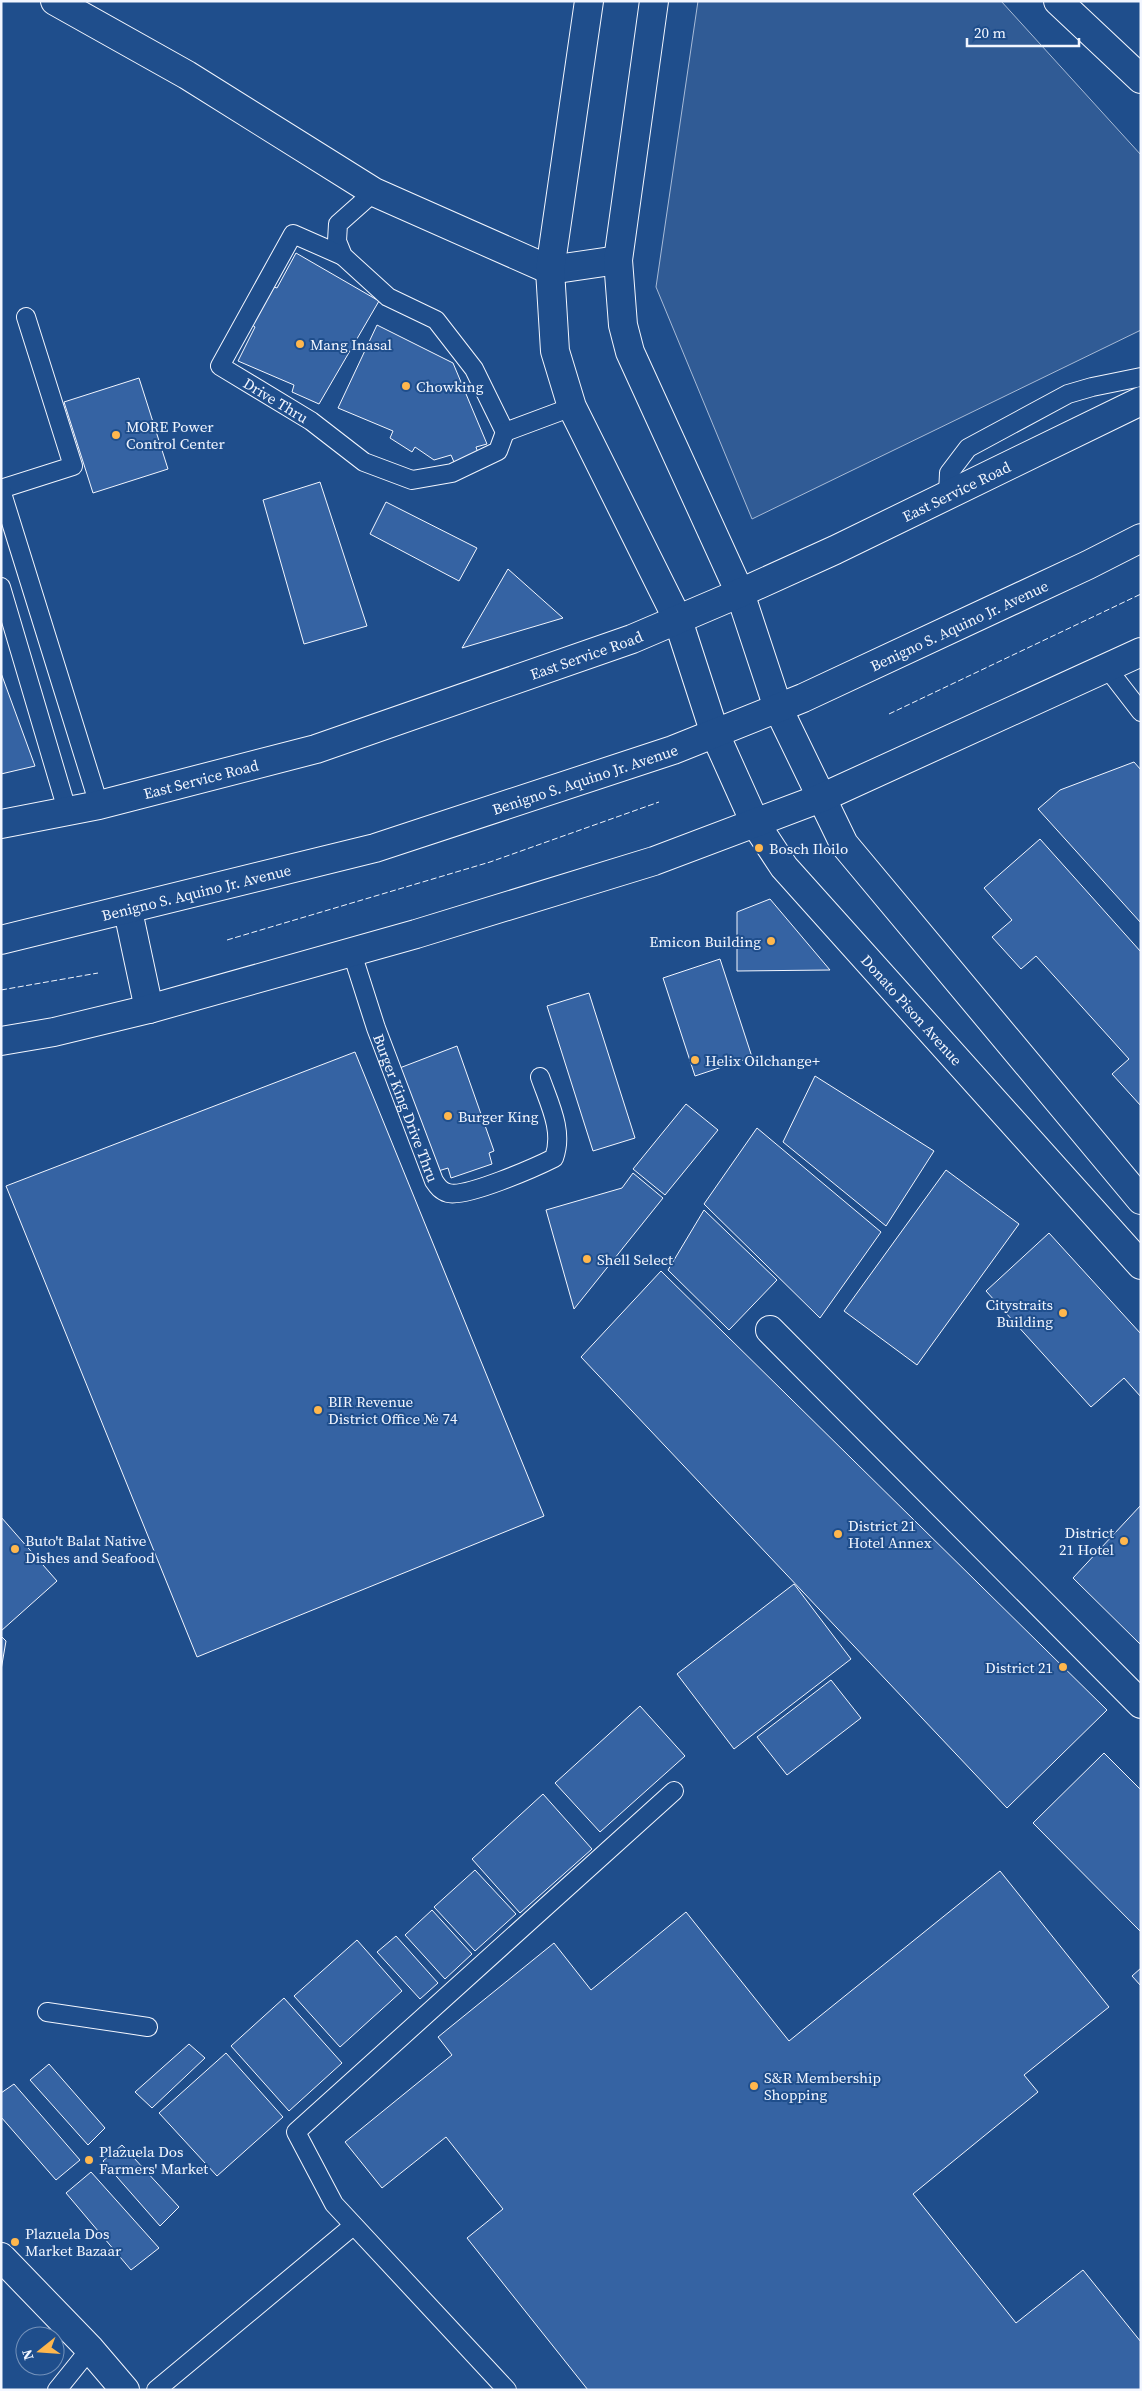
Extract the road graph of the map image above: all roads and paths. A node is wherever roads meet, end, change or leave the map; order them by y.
1 (55, 1) edge
2 (589, 1) edge
3 (654, 1) edge
4 (1058, 1) edge
5 (1141, 78) edge
6 (374, 192) junction
7 (343, 256) junction
8 (618, 260) junction
9 (550, 270) junction
10 (26, 317) dead end
11 (1141, 378) edge
12 (1141, 401) edge
13 (572, 407) junction
14 (505, 432) junction
15 (1, 489) edge
16 (948, 494) junction
17 (1141, 538) edge
18 (1, 587) edge
19 (740, 593) junction
20 (678, 620) junction
21 (1141, 652) edge
22 (1107, 668) junction
23 (778, 708) junction
24 (1141, 712) edge
25 (715, 734) junction
26 (821, 798) junction
27 (99, 805) junction
28 (67, 810) junction
29 (756, 823) junction
30 (1, 824) edge
31 (128, 911) junction
32 (1, 940) edge
33 (352, 953) junction
34 (150, 1009) junction
35 (1, 1040) edge
36 (540, 1077) dead end
37 (1141, 1200) edge
38 (1141, 1265) edge
39 (770, 1330) dead end
40 (1141, 1704) edge
41 (674, 1790) dead end
42 (47, 2012) dead end
43 (148, 2027) dead end
44 (353, 2226) junction
45 (1, 2257) edge
46 (90, 2349) junction
47 (57, 2390) edge
48 (124, 2390) edge
49 (156, 2390) edge
50 (507, 2390) edge

1 - 6 main road
2 - 9 main road, Donato Pison Avenue
3 - 8 main road
4 - 5 main road
6 - 7 lane
6 - 9 main road
7 - 14 lane
7 - 14 lane, Drive Thru
8 - 9 main road
8 - 19 main road
9 - 13 main road, Donato Pison Avenue
10 - 15 lane
11 - 16 lane
12 - 16 main road, East Service Road
13 - 14 lane
13 - 20 main road, Donato Pison Avenue
15 - 27 lane
16 - 19 main road, East Service Road
17 - 23 main road, Benigno S. Aquino Jr. Avenue
18 - 28 lane
19 - 20 main road, East Service Road
19 - 23 main road
20 - 25 main road, Donato Pison Avenue
20 - 27 main road, East Service Road
21 - 22 main road
22 - 24 lane
22 - 26 main road
23 - 25 main road, Benigno S. Aquino Jr. Avenue
23 - 26 main road
25 - 29 main road, Donato Pison Avenue
25 - 31 main road, Benigno S. Aquino Jr. Avenue
26 - 29 main road
26 - 37 main road
27 - 28 main road, East Service Road
28 - 30 main road, East Service Road
29 - 33 main road
29 - 38 main road, Donato Pison Avenue
31 - 32 main road, Benigno S. Aquino Jr. Avenue
31 - 34 main road
33 - 34 main road
33 - 36 lane, Burger King Drive Thru
34 - 35 main road
39 - 40 main road
41 - 44 lane
42 - 43 lane
44 - 49 lane
44 - 50 lane
45 - 46 main road
46 - 47 lane
46 - 48 main road

